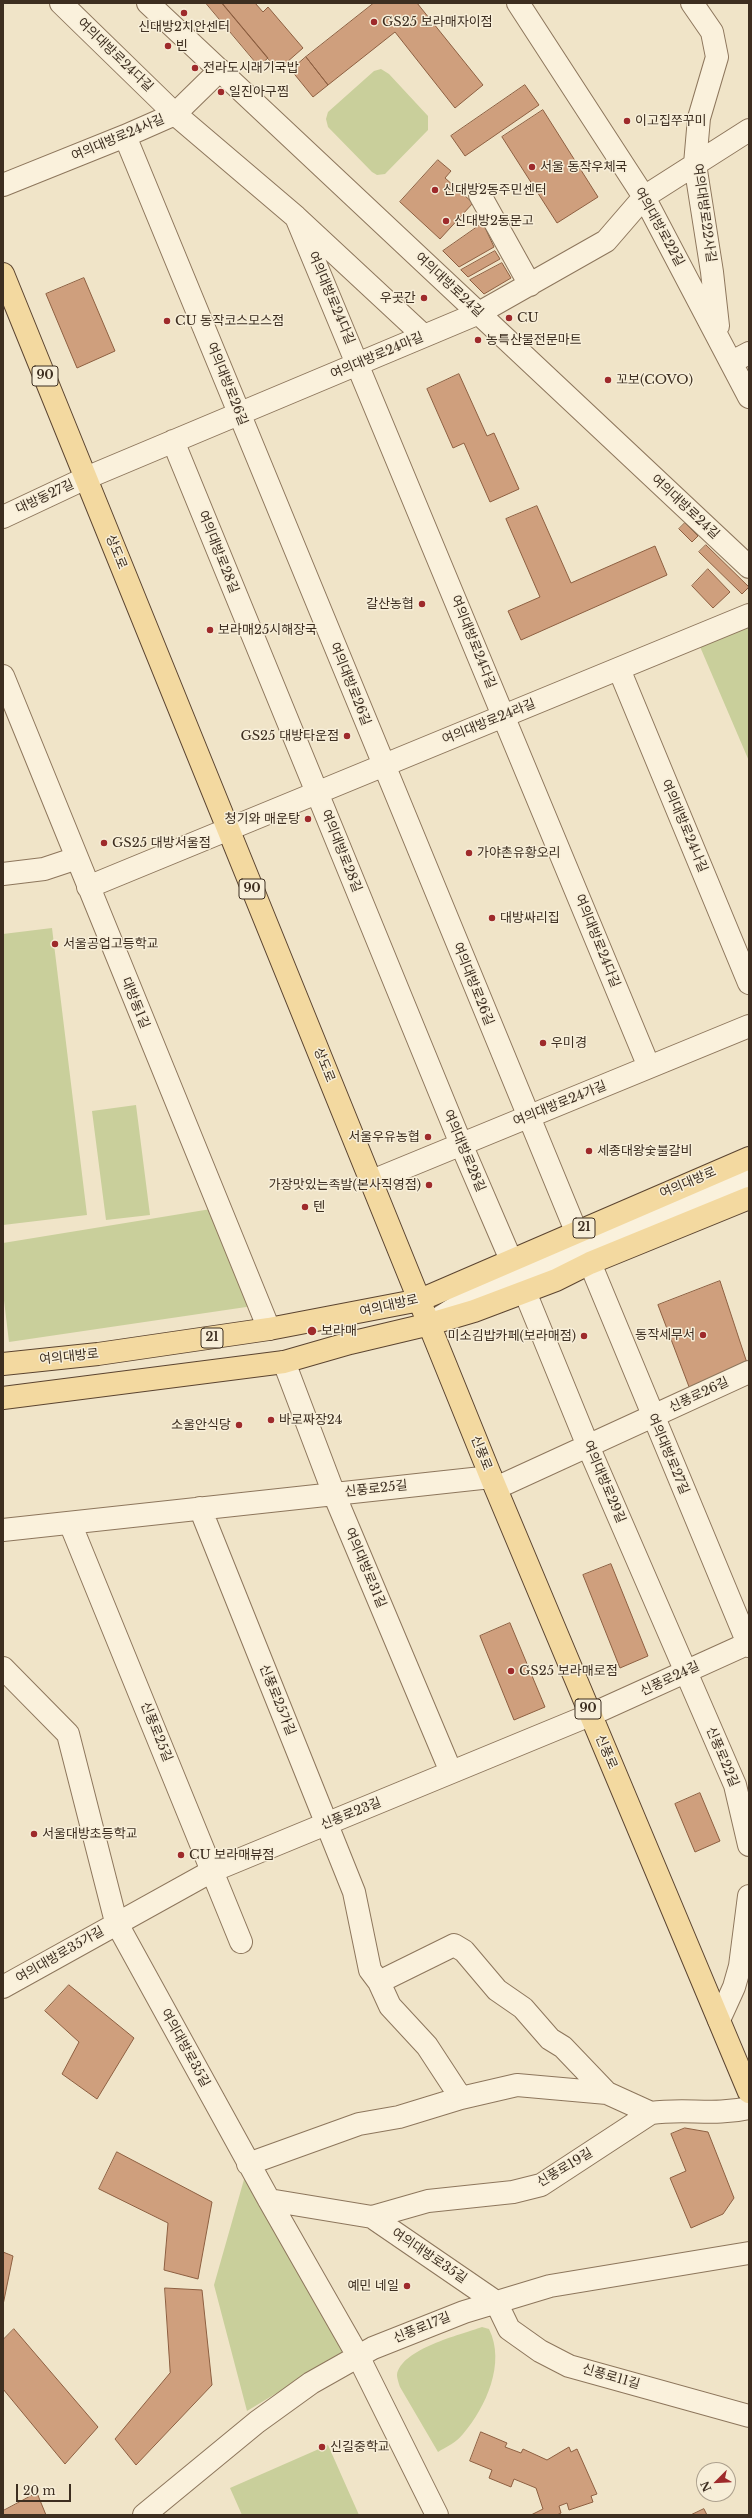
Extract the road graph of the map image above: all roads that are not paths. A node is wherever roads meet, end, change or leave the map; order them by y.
1 (61, 3) edge
2 (148, 3) edge
3 (518, 3) edge
4 (692, 3) edge
5 (220, 70) junction
6 (175, 114) junction
7 (749, 130) edge
8 (125, 136) junction
9 (695, 164) junction
10 (3, 184) edge
11 (480, 195) dead end
12 (644, 198) junction
13 (296, 217) junction
14 (3, 274) edge
15 (530, 285) junction
16 (479, 313) junction
17 (424, 336) junction
18 (719, 337) junction
19 (740, 358) edge
20 (358, 364) junction
21 (749, 397) edge
22 (239, 414) junction
23 (173, 441) junction
24 (86, 478) junction
25 (3, 517) edge
26 (749, 567) edge
27 (749, 615) edge
28 (618, 669) junction
29 (3, 676) edge
30 (504, 716) junction
31 (384, 766) junction
32 (317, 793) junction
33 (228, 830) junction
34 (77, 858) junction
35 (3, 874) edge
36 (88, 887) junction
37 (749, 983) edge
38 (749, 1026) edge
39 (649, 1067) junction
40 (528, 1117) junction
41 (461, 1144) junction
42 (749, 1158) edge
43 (749, 1180) edge
44 (372, 1181) junction
45 (749, 1198) edge
46 (576, 1231) junction
47 (511, 1260) junction
48 (590, 1263) junction
49 (525, 1292) junction
50 (420, 1300) junction
51 (430, 1324) junction
52 (268, 1329) junction
53 (284, 1362) junction
54 (3, 1364) edge
55 (749, 1372) edge
56 (3, 1398) edge
57 (653, 1416) junction
58 (588, 1446) junction
59 (493, 1483) junction
60 (334, 1494) junction
61 (200, 1508) junction
62 (70, 1522) junction
63 (3, 1530) edge
64 (749, 1644) edge
65 (3, 1668) edge
66 (686, 1671) junction
67 (590, 1715) junction
68 (451, 1772) junction
69 (327, 1824) junction
70 (749, 1845) edge
71 (212, 1871) junction
72 (749, 1902) edge
73 (116, 1922) junction
74 (747, 1930) edge
75 (241, 1942) dead end
76 (379, 1982) junction
77 (3, 1987) edge
78 (719, 2020) junction
79 (749, 2092) edge
80 (607, 2093) junction
81 (461, 2098) junction
82 (749, 2108) edge
83 (651, 2113) junction
84 (248, 2164) junction
85 (268, 2200) junction
86 (372, 2217) junction
87 (749, 2253) edge
88 (496, 2302) junction
89 (358, 2356) junction
90 (749, 2416) edge
91 (144, 2515) edge
92 (437, 2515) edge

1 - 6 street, 여의대방로24다길
2 - 5 street, 여의대방로24길
3 - 12 street, 여의대방로22길
4 - 9 street, 여의대방로22사길
5 - 6 street, 여의대방로24사길
5 - 16 street, 여의대방로24길
6 - 8 street, 여의대방로24사길
6 - 13 street, 여의대방로24다길
7 - 9 street, 여의대방로24마길
8 - 10 street, 여의대방로24사길
8 - 22 street, 여의대방로26길
9 - 12 street, 여의대방로24마길
9 - 18 street, 여의대방로22사길
11 - 15 street
12 - 15 street, 여의대방로24마길
12 - 18 street, 여의대방로22길
13 - 17 street, 여의대방로24다길
13 - 20 street, 여의대방로24다길
14 - 24 main road, 상도로 / 90
15 - 16 street, 여의대방로24마길
16 - 17 street, 여의대방로24마길
16 - 26 street, 여의대방로24길
17 - 20 street, 여의대방로24마길
18 - 19 street, 여의대방로22길
19 - 21 street, 여의대방로22길
20 - 22 street, 여의대방로24마길
20 - 30 street, 여의대방로24다길
22 - 23 street, 여의대방로24마길
22 - 31 street, 여의대방로26길
23 - 24 street, 여의대방로24마길
23 - 32 street, 여의대방로28길
24 - 25 street, 대방동27길
24 - 33 main road, 상도로 / 90
27 - 28 street, 여의대방로24라길
28 - 30 street, 여의대방로24라길
28 - 37 street, 여의대방로24나길
29 - 34 street, 대방동1길
30 - 31 street, 여의대방로24라길
30 - 39 street, 여의대방로24다길
31 - 32 street, 여의대방로24라길
31 - 40 street, 여의대방로26길
32 - 33 street, 여의대방로24라길
32 - 41 street, 여의대방로28길
33 - 36 street
33 - 44 main road, 상도로 / 90
34 - 35 street
34 - 36 street, 대방동1길
36 - 52 street, 대방동1길
38 - 39 street, 여의대방로24가길
39 - 40 street, 여의대방로24가길
40 - 41 street, 여의대방로24가길
40 - 46 street, 여의대방로26길
41 - 44 street, 여의대방로24가길
41 - 47 street, 여의대방로28길
42 - 46 main road, 여의대방로 / 21
43 - 51 street
44 - 50 main road, 상도로 / 90
45 - 48 main road, 여의대방로
46 - 47 main road, 여의대방로 / 21
47 - 50 main road, 여의대방로 / 21
48 - 49 main road, 여의대방로
48 - 57 street, 여의대방로27길
49 - 51 main road, 여의대방로
49 - 58 street, 여의대방로29길
50 - 51 main road, 신풍로 / 90
50 - 52 main road, 여의대방로 / 21
51 - 53 main road, 여의대방로
51 - 59 main road, 신풍로 / 90
52 - 54 main road, 여의대방로 / 21
53 - 56 main road, 여의대방로
53 - 60 street, 여의대방로31길
55 - 57 street, 신풍로26길
57 - 58 street, 신풍로26길
57 - 64 street, 여의대방로27길
58 - 59 street, 신풍로26길
58 - 66 street, 여의대방로29길
59 - 60 street, 신풍로25길
59 - 67 main road, 신풍로 / 90
60 - 61 street, 신풍로25길
60 - 68 street, 여의대방로31길
61 - 62 street, 신풍로25길
61 - 69 street, 신풍로25가길
62 - 63 street, 신풍로25길
62 - 71 street, 신풍로25길
64 - 66 street, 신풍로24길
65 - 73 street, 여의대방로35길
66 - 67 street, 신풍로24길
66 - 70 street, 신풍로22길
67 - 68 street, 신풍로23길
67 - 78 main road, 신풍로 / 90
68 - 69 street, 신풍로23길
69 - 71 street, 신풍로23길
69 - 76 street, 신풍로25가길
71 - 73 street, 신풍로23길
71 - 75 street, 신풍로25길
72 - 74 street
73 - 77 street, 여의대방로35가길
73 - 84 street, 여의대방로35길
74 - 78 street
76 - 80 street
76 - 81 street, 신풍로25가길
78 - 79 main road, 신풍로 / 90
80 - 81 street
80 - 83 street
81 - 84 street
82 - 83 street, 신풍로19길
83 - 86 street, 신풍로19길
84 - 85 street, 여의대방로35길
85 - 86 street, 여의대방로35길
85 - 89 street
86 - 88 street, 여의대방로35길
87 - 88 street, 신풍로17길
88 - 89 street, 신풍로17길
88 - 90 street, 신풍로11길
89 - 91 street, 신풍로17길
89 - 92 street

